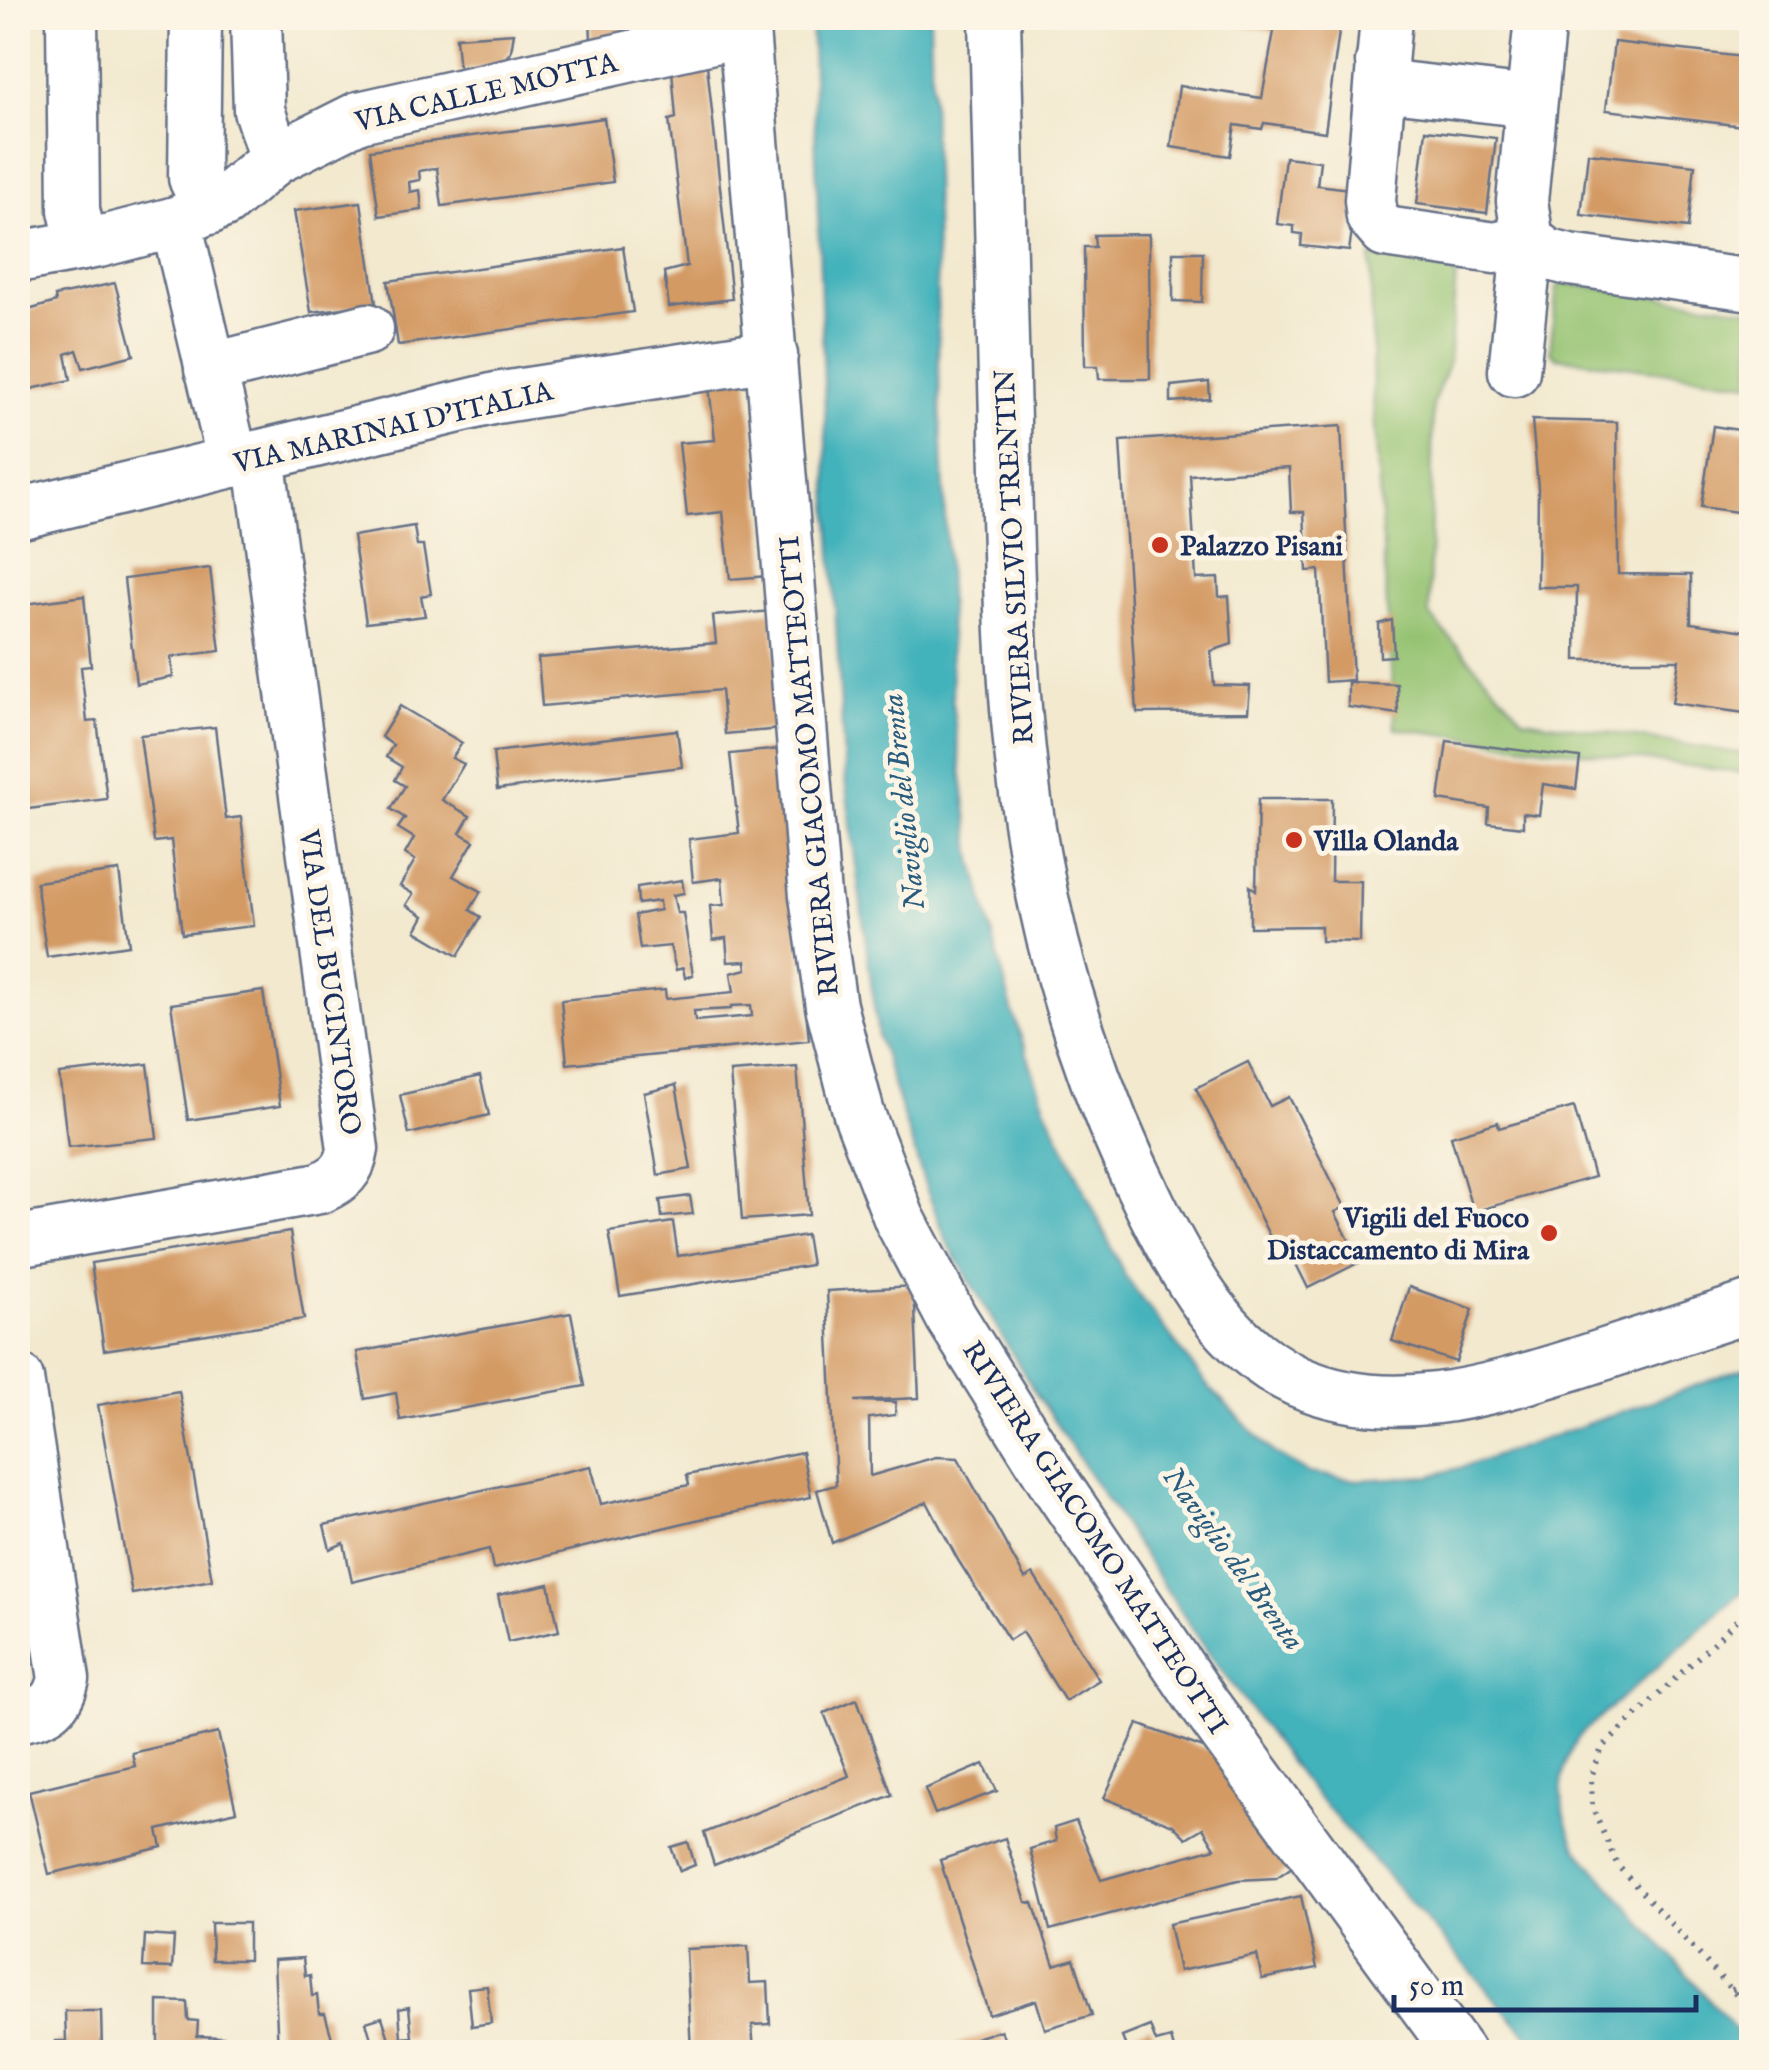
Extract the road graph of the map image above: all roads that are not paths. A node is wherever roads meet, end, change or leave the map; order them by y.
1 (72, 18) edge
2 (196, 18) edge
3 (256, 18) edge
4 (995, 18) edge
5 (1540, 18) edge
6 (743, 24) edge
7 (1383, 40) edge
8 (1531, 102) junction
9 (274, 159) junction
10 (193, 215) junction
11 (1528, 240) junction
12 (82, 245) junction
13 (18, 257) edge
14 (1752, 285) edge
15 (368, 329) dead end
16 (772, 355) junction
17 (210, 369) junction
18 (1514, 372) dead end
19 (246, 459) junction
20 (18, 514) edge
21 (18, 1241) edge
22 (1752, 1306) edge
23 (18, 1379) edge
24 (18, 1717) edge
25 (1460, 2052) edge

1 - 12 street
2 - 10 street
3 - 9 street
4 - 22 street, RIVIERA SILVIO TRENTIN
5 - 8 street
6 - 9 street, VIA CALLE MOTTA
6 - 16 street, RIVIERA GIACOMO MATTEOTTI
7 - 8 street
7 - 11 street
8 - 11 street
9 - 10 street, VIA CALLE MOTTA
10 - 12 street, VIA CALLE MOTTA
10 - 17 street
11 - 14 street
11 - 18 street
12 - 13 street, VIA CALLE MOTTA
15 - 17 street
16 - 19 street, VIA MARINAI D'ITALIA
16 - 25 street, RIVIERA GIACOMO MATTEOTTI
17 - 19 street
19 - 20 street, VIA MARINAI D'ITALIA
19 - 21 street, VIA DEL BUCINTORO
23 - 24 street

